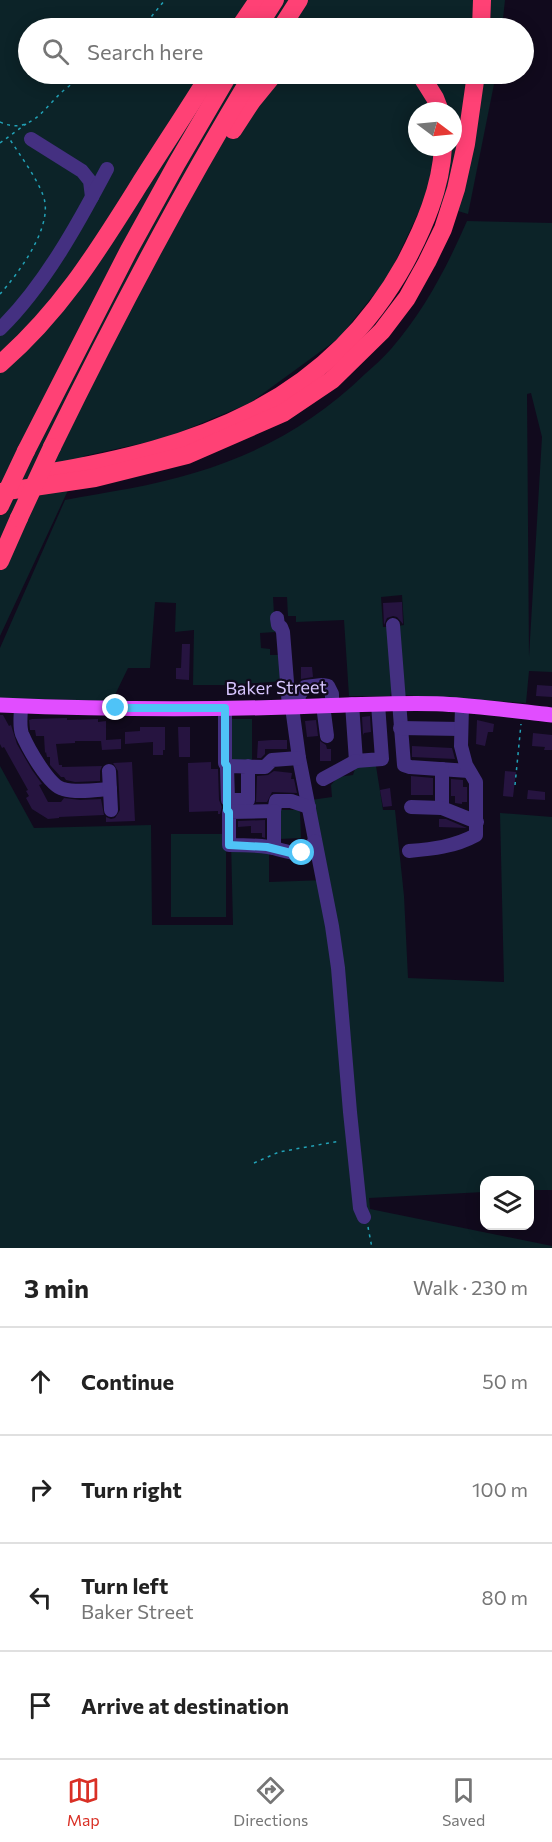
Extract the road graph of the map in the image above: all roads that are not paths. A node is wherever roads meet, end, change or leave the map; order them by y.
1 (258, 0) edge
2 (275, 0) edge
3 (299, 0) edge
4 (482, 0) edge
5 (246, 18) edge
6 (263, 18) edge
7 (287, 18) edge
8 (481, 18) edge
9 (204, 84) edge
10 (224, 84) edge
11 (247, 84) edge
12 (266, 84) edge
13 (426, 84) edge
14 (475, 84) edge
15 (437, 102) edge
16 (31, 139) dead end
17 (442, 156) edge
18 (107, 169) dead end
19 (92, 197) junction
20 (136, 282) junction
21 (0, 329) edge
22 (0, 364) edge
23 (0, 480) edge
24 (0, 492) edge
25 (0, 506) edge
26 (0, 561) edge
27 (277, 618) dead end
28 (393, 625) dead end
29 (398, 703) junction
30 (352, 704) junction
31 (378, 704) junction
32 (0, 705) edge
33 (328, 705) junction
34 (21, 706) junction
35 (462, 706) junction
36 (293, 707) junction
37 (225, 708) junction
38 (552, 715) edge
39 (400, 728) junction
40 (461, 729) junction
41 (327, 736) dead end
42 (299, 758) junction
43 (356, 761) junction
44 (227, 766) junction
45 (248, 766) junction
46 (442, 769) junction
47 (109, 771) dead end
48 (469, 771) junction
49 (323, 779) dead end
50 (110, 789) junction
51 (229, 806) junction
52 (309, 807) junction
53 (411, 807) dead end
54 (442, 808) junction
55 (111, 810) dead end
56 (274, 811) junction
57 (477, 822) junction
58 (315, 841) junction
59 (274, 848) junction
60 (409, 851) dead end
61 (364, 1218) road end

1 - 5 highway
2 - 6 highway
3 - 7 highway
4 - 8 highway
9 - 22 highway
10 - 25 highway, bridge
11 - 20 highway
12 - 20 highway
13 - 15 highway
14 - 24 highway
16 - 19 street
17 - 23 highway
18 - 19 street
19 - 21 street
20 - 26 highway, bridge
27 - 36 street
28 - 29 street
29 - 31 main road, Baker Street
29 - 35 main road, Baker Street
29 - 39 street
30 - 31 main road, Baker Street
30 - 33 main road, Baker Street
30 - 43 street
31 - 43 street
32 - 34 main road, Baker Street
33 - 36 main road, Baker Street
33 - 41 street
34 - 37 main road, Baker Street
34 - 50 street
35 - 38 main road, Baker Street
35 - 40 street
36 - 37 main road, Baker Street
36 - 42 street
37 - 44 street
39 - 40 street
39 - 46 street
40 - 48 street
42 - 45 street
42 - 52 street
43 - 49 street
44 - 45 street
44 - 51 street
45 - 51 street
46 - 48 street
46 - 54 street
47 - 50 street
48 - 57 street
50 - 55 street
51 - 56 street
51 - 59 street
52 - 56 street
52 - 58 street
53 - 54 street
54 - 57 street
56 - 59 street
57 - 60 street
58 - 59 street
58 - 61 street

